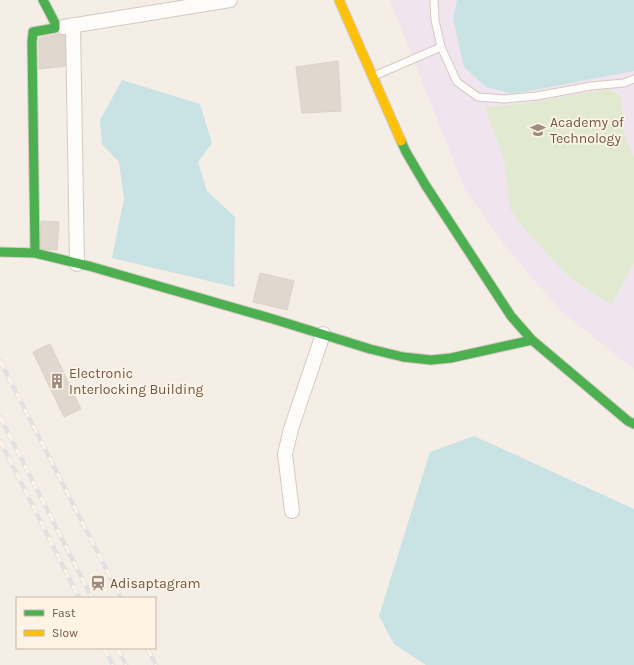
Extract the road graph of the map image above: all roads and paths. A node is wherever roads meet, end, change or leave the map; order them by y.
1 (44, 0) edge
2 (230, 0) edge
3 (339, 0) edge
4 (434, 0) edge
5 (73, 26) junction
6 (55, 28) junction
7 (442, 47) junction
8 (373, 76) junction
9 (634, 79) edge
10 (0, 252) edge
11 (35, 253) junction
12 (77, 264) junction
13 (323, 334) junction
14 (532, 340) junction
15 (634, 424) edge
16 (292, 511) dead end

1 - 6 street
2 - 5 street
3 - 8 street
4 - 7 lane
5 - 6 street
5 - 12 street
6 - 11 street
7 - 8 lane
7 - 9 lane
8 - 14 street
10 - 11 street
11 - 12 street
12 - 13 street
13 - 14 street
13 - 16 street
14 - 15 street

